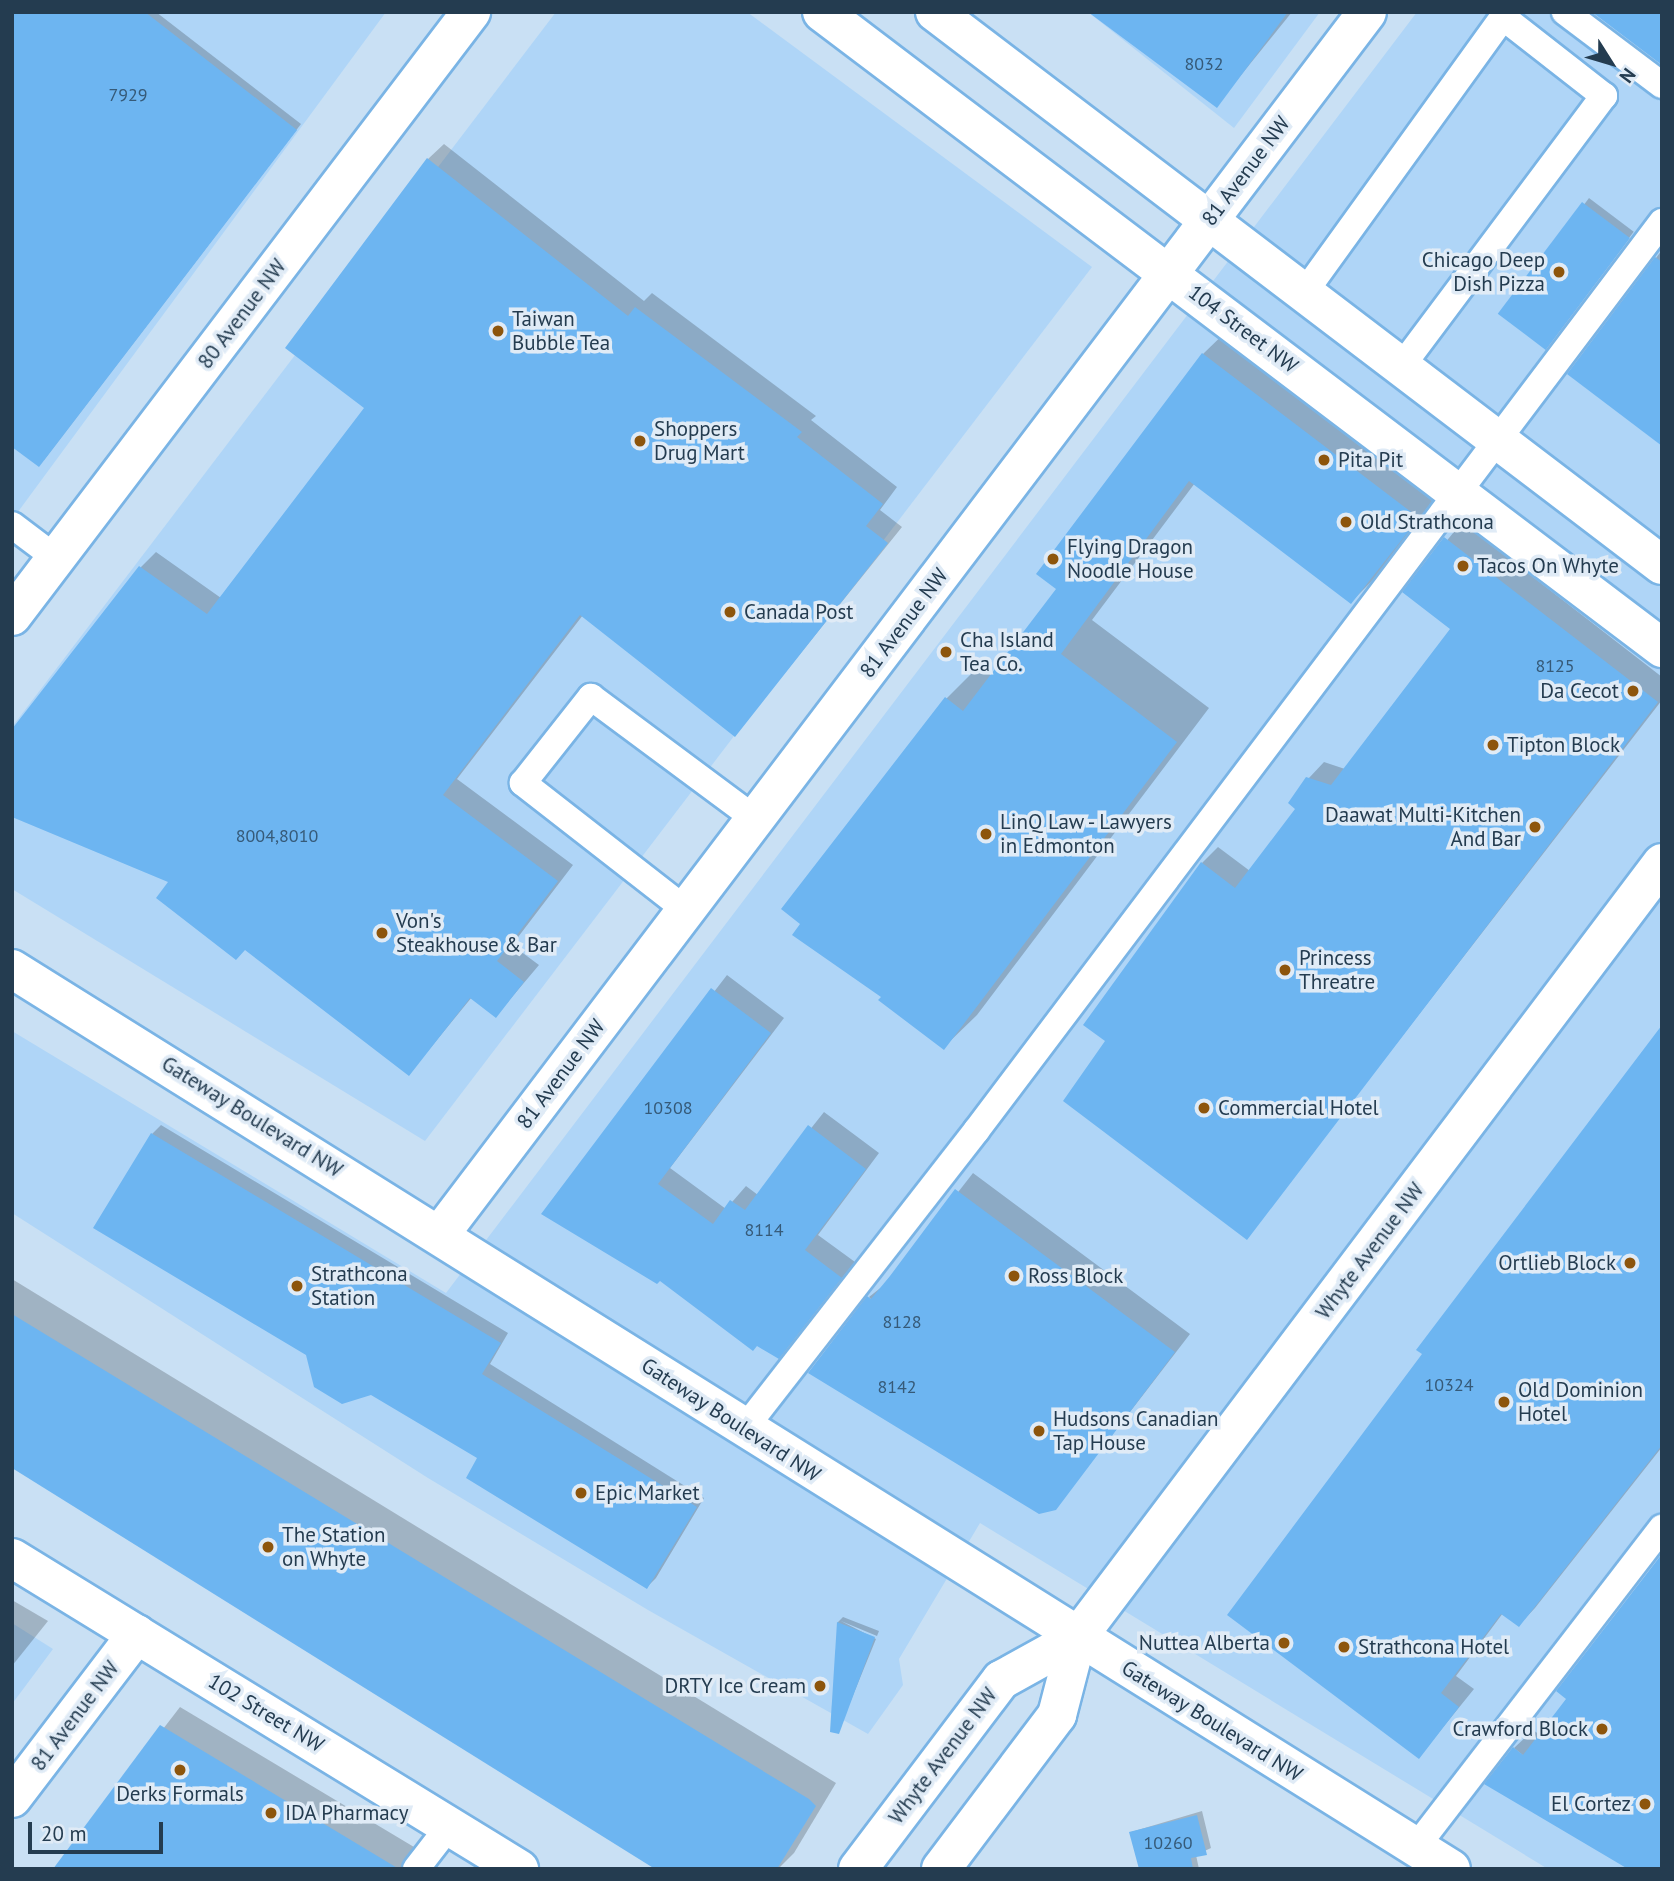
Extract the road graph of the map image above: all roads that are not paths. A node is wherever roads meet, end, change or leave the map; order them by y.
1 (471, 12) edge
2 (822, 12) edge
3 (935, 12) edge
4 (1367, 12) edge
5 (1505, 15) edge
6 (1575, 20) edge
7 (1560, 60) junction
8 (1662, 85) edge
9 (1208, 220) junction
10 (1662, 222) edge
11 (1170, 273) junction
12 (1304, 293) junction
13 (1401, 367) junction
14 (1496, 439) junction
15 (1457, 492) junction
16 (12, 525) edge
17 (56, 558) junction
18 (1662, 565) edge
19 (12, 616) edge
20 (1662, 648) edge
21 (755, 819) junction
22 (1662, 863) edge
23 (686, 910) junction
24 (12, 969) edge
25 (440, 1233) junction
26 (744, 1429) junction
27 (1660, 1533) edge
28 (12, 1558) edge
29 (137, 1634) junction
30 (1077, 1638) junction
31 (12, 1798) edge
32 (450, 1825) junction
33 (1416, 1847) junction
34 (416, 1869) edge
35 (519, 1869) edge
36 (858, 1869) edge
37 (941, 1869) edge
38 (1451, 1869) edge

1 - 17 main road, 80 Avenue NW
2 - 11 main road, 104 Street NW
3 - 9 main road
4 - 9 main road, 81 Avenue NW
5 - 7 lane
5 - 12 lane
6 - 7 lane
6 - 8 lane
7 - 13 lane
9 - 11 main road, 81 Avenue NW
9 - 12 main road
10 - 14 lane
11 - 15 main road, 104 Street NW
11 - 21 main road, 81 Avenue NW
12 - 13 main road
13 - 14 main road
14 - 15 lane
14 - 18 main road
15 - 20 main road, 104 Street NW
15 - 26 lane
16 - 17 lane
17 - 19 main road, 80 Avenue NW
21 - 23 main road, 81 Avenue NW
21 - 23 lane
22 - 30 main road, Whyte Avenue NW
23 - 25 main road, 81 Avenue NW
24 - 25 main road, Gateway Boulevard NW
25 - 26 main road, Gateway Boulevard NW
26 - 30 main road, Gateway Boulevard NW
27 - 33 lane
28 - 29 main road, 102 Street NW
29 - 31 main road, 81 Avenue NW
29 - 32 main road, 102 Street NW
30 - 33 main road, Gateway Boulevard NW
30 - 36 main road, Whyte Avenue NW
30 - 37 main road, Whyte Avenue NW
32 - 34 lane
32 - 35 main road, 102 Street NW
33 - 38 main road, Gateway Boulevard NW

